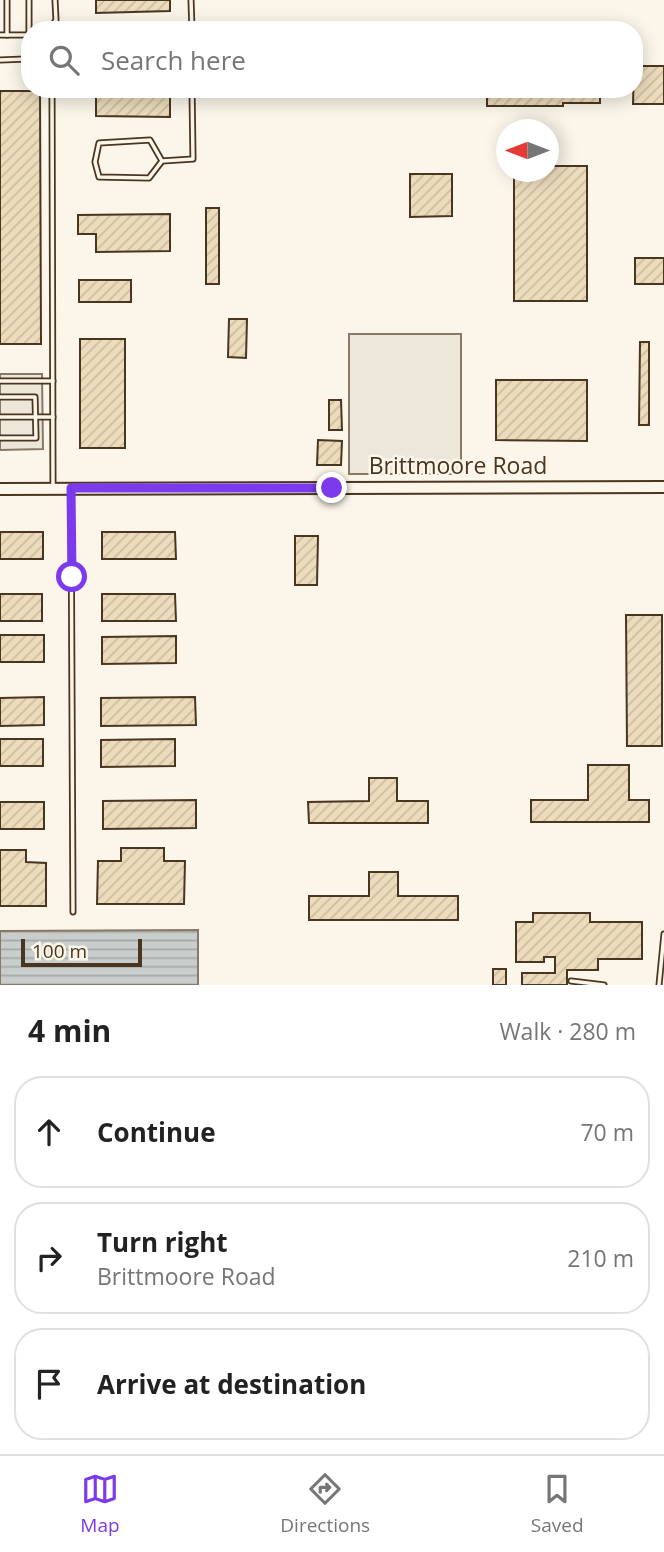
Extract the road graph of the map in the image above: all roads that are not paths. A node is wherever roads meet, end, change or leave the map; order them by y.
1 (7, 0) edge
2 (29, 0) edge
3 (55, 0) edge
4 (191, 0) edge
5 (29, 21) edge
6 (55, 21) edge
7 (192, 21) edge
8 (0, 35) edge
9 (7, 35) junction
10 (21, 35) edge
11 (21, 59) edge
12 (0, 60) edge
13 (52, 98) edge
14 (192, 98) edge
15 (162, 161) junction
16 (0, 381) edge
17 (53, 381) junction
18 (0, 397) edge
19 (0, 417) edge
20 (35, 417) junction
21 (53, 417) junction
22 (0, 438) edge
23 (664, 487) edge
24 (71, 488) junction
25 (0, 489) edge
26 (53, 489) junction
27 (73, 912) dead end
28 (664, 934) edge
29 (571, 981) dead end
30 (604, 985) edge
31 (659, 985) edge

1 - 9 lane
2 - 5 lane
3 - 6 lane
4 - 7 lane
8 - 9 lane
9 - 10 lane
11 - 12 lane
13 - 17 lane
14 - 15 lane
15 - 15 lane
16 - 17 lane
17 - 21 lane
18 - 20 lane
19 - 20 lane
20 - 21 lane
20 - 22 lane
21 - 26 lane
23 - 24 main road, Brittmoore Road
24 - 26 main road, Brittmoore Road
24 - 27 lane
25 - 26 main road, Brittmoore Road
28 - 31 lane
29 - 30 lane

